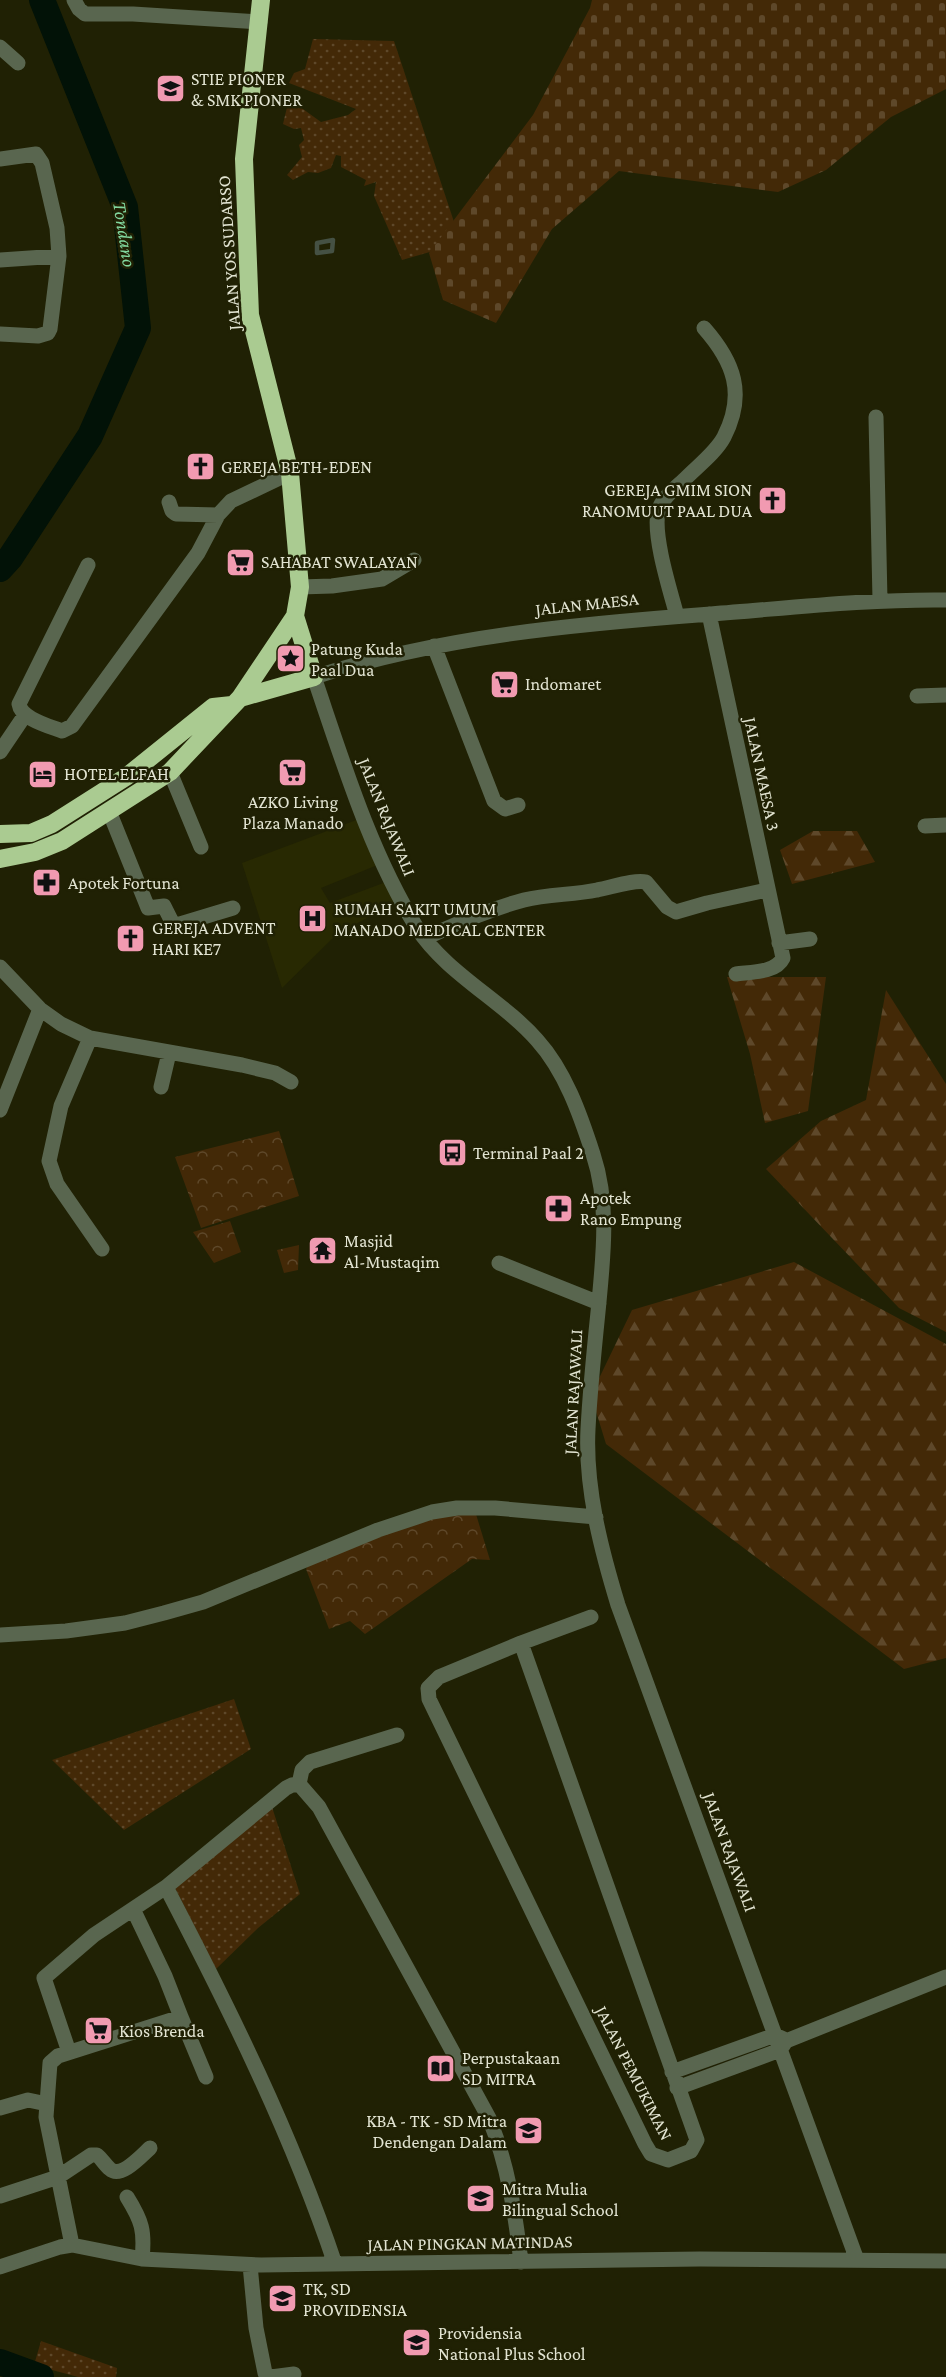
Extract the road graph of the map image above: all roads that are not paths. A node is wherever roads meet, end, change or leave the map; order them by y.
1 (74, 0) edge
2 (261, 0) edge
3 (133, 7) edge
4 (260, 22) junction
5 (0, 47) edge
6 (18, 63) dead end
7 (0, 159) edge
8 (59, 256) junction
9 (0, 260) edge
10 (704, 328) dead end
11 (0, 334) edge
12 (876, 417) dead end
13 (290, 472) junction
14 (169, 502) dead end
15 (218, 515) junction
16 (414, 560) dead end
17 (88, 565) dead end
18 (300, 587) junction
19 (880, 600) junction
20 (946, 600) edge
21 (710, 614) junction
22 (296, 616) junction
23 (676, 616) junction
24 (434, 646) junction
25 (314, 677) junction
26 (946, 695) edge
27 (917, 696) dead end
28 (236, 701) junction
29 (24, 715) junction
30 (0, 752) edge
31 (170, 772) junction
32 (518, 805) dead end
33 (110, 811) junction
34 (946, 825) edge
35 (925, 826) dead end
36 (0, 834) edge
37 (201, 847) dead end
38 (0, 860) edge
39 (767, 890) junction
40 (233, 908) dead end
41 (425, 938) junction
42 (810, 939) dead end
43 (779, 943) junction
44 (0, 967) edge
45 (736, 974) dead end
46 (40, 1009) junction
47 (90, 1038) junction
48 (169, 1053) junction
49 (291, 1082) dead end
50 (161, 1087) dead end
51 (0, 1110) edge
52 (102, 1249) dead end
53 (499, 1263) dead end
54 (599, 1303) junction
55 (596, 1517) junction
56 (591, 1617) dead end
57 (0, 1635) edge
58 (521, 1643) junction
59 (397, 1735) dead end
60 (299, 1784) junction
61 (166, 1887) junction
62 (133, 1909) junction
63 (946, 1977) edge
64 (181, 2017) junction
65 (781, 2042) junction
66 (69, 2052) junction
67 (672, 2072) junction
68 (206, 2077) dead end
69 (677, 2088) junction
70 (47, 2104) junction
71 (0, 2108) edge
72 (150, 2148) dead end
73 (58, 2176) junction
74 (0, 2196) edge
75 (127, 2197) dead end
76 (72, 2245) junction
77 (142, 2259) junction
78 (857, 2260) junction
79 (946, 2261) edge
80 (521, 2262) junction
81 (336, 2264) junction
82 (250, 2265) junction
83 (0, 2267) edge
84 (294, 2374) dead end

1 - 3 street
2 - 4 highway, JALAN YOS SUDARSO
3 - 4 street
4 - 13 highway, JALAN YOS SUDARSO
5 - 6 street
7 - 8 street
8 - 9 street
8 - 11 street
10 - 23 street
12 - 19 street
13 - 15 street
13 - 18 highway, JALAN YOS SUDARSO
14 - 15 street
15 - 29 street
16 - 18 street
17 - 29 street
18 - 22 highway, JALAN YOS SUDARSO
19 - 20 street, JALAN MAESA
19 - 21 street, JALAN MAESA
21 - 23 street, JALAN MAESA
21 - 39 street, JALAN MAESA 3
22 - 25 highway
22 - 28 highway, JALAN YOS SUDARSO
23 - 24 street, JALAN MAESA
24 - 25 street, JALAN MAESA
24 - 32 street
25 - 28 highway, JALAN MAESA
25 - 41 street, JALAN RAJAWALI
26 - 27 street
28 - 31 highway, JALAN YOS SUDARSO
28 - 36 highway, JALAN MAESA
29 - 30 street
31 - 33 highway, JALAN YOS SUDARSO
31 - 37 street
33 - 38 highway, JALAN YOS SUDARSO
33 - 40 street
34 - 35 street
39 - 41 street
39 - 43 street, JALAN MAESA 3
41 - 54 street, JALAN RAJAWALI
42 - 43 street
43 - 45 street, JALAN MAESA 3
44 - 46 street
46 - 47 street
46 - 51 street
47 - 48 street
47 - 52 street
48 - 49 street
48 - 50 street
53 - 54 street
54 - 55 street, JALAN RAJAWALI
55 - 57 street
55 - 65 street, JALAN RAJAWALI
56 - 58 street
58 - 67 street, JALAN PEMUKIMAN
58 - 69 street, JALAN PEMUKIMAN
59 - 60 street
60 - 61 street
60 - 80 street
61 - 62 street
61 - 81 street
62 - 64 street
62 - 66 street
63 - 65 street
64 - 66 street
64 - 68 street
65 - 67 street
65 - 69 street
65 - 78 street, JALAN RAJAWALI
66 - 70 street
67 - 69 street, JALAN PEMUKIMAN
70 - 71 street
70 - 73 street
72 - 73 street
73 - 74 street
73 - 76 street
75 - 77 street
76 - 77 street, JALAN PINGKAN MATINDAS
76 - 83 street, JALAN PINGKAN MATINDAS
77 - 82 street, JALAN PINGKAN MATINDAS
78 - 79 street, JALAN PINGKAN MATINDAS
78 - 80 street, JALAN PINGKAN MATINDAS
80 - 81 street, JALAN PINGKAN MATINDAS
81 - 82 street, JALAN PINGKAN MATINDAS
82 - 84 street

